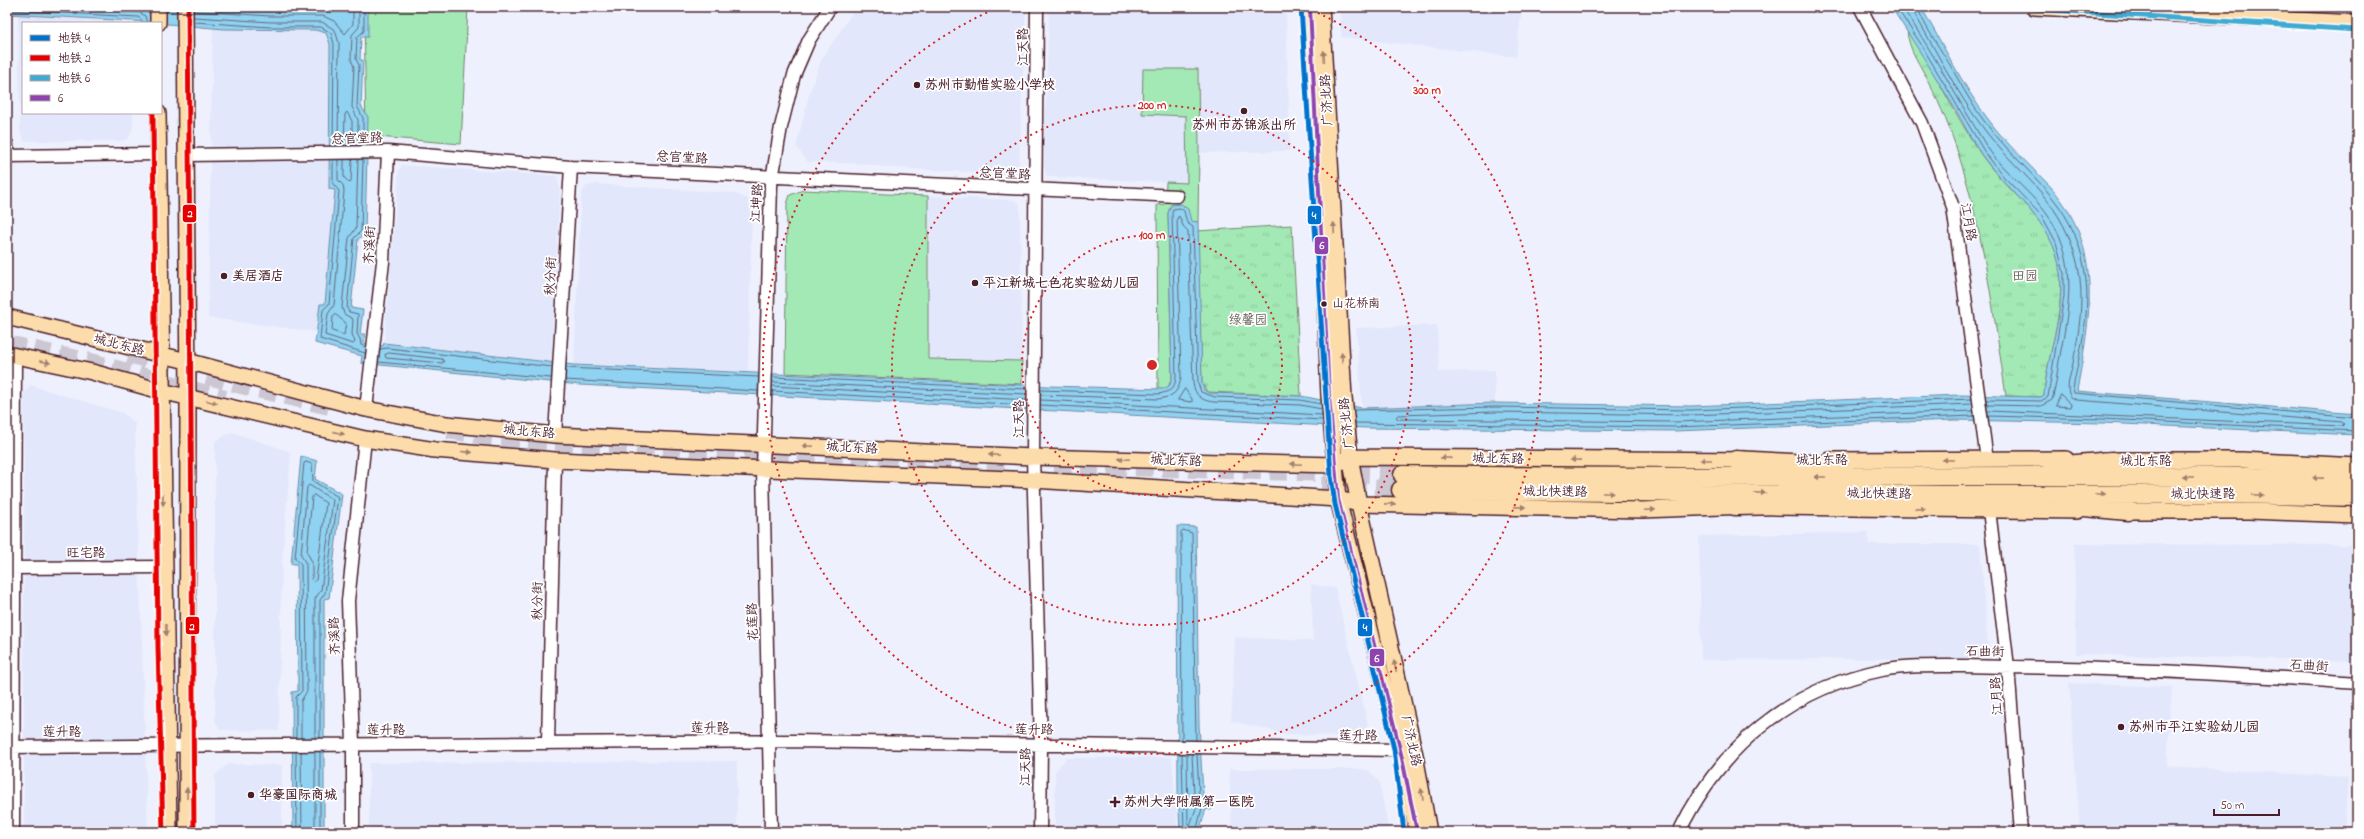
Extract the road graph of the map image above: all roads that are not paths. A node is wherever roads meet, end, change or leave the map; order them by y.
1 (158, 7) edge
2 (185, 7) edge
3 (830, 7) edge
4 (1037, 7) edge
5 (1310, 7) edge
6 (1321, 7) edge
7 (1860, 7) edge
8 (2034, 7) edge
9 (2110, 10) edge
10 (158, 22) edge
11 (2357, 23) edge
12 (158, 114) edge
13 (7, 144) edge
14 (388, 152) junction
15 (158, 154) junction
16 (186, 155) junction
17 (7, 156) edge
18 (570, 167) junction
19 (772, 176) junction
20 (1036, 190) junction
21 (1176, 196) dead end
22 (7, 318) edge
23 (11, 355) edge
24 (161, 355) junction
25 (186, 361) junction
26 (161, 391) junction
27 (188, 396) junction
28 (366, 409) junction
29 (764, 411) joint
30 (555, 435) junction
31 (365, 439) junction
32 (764, 444) junction
33 (1032, 457) junction
34 (1350, 457) junction
35 (555, 460) junction
36 (1736, 460) junction
37 (1987, 460) junction
38 (2113, 461) junction
39 (1334, 465) junction
40 (2357, 466) edge
41 (763, 468) junction
42 (1942, 477) junction
43 (2357, 479) edge
44 (1033, 480) junction
45 (1943, 495) junction
46 (2357, 497) edge
47 (1338, 499) junction
48 (1359, 504) junction
49 (1735, 506) junction
50 (1989, 510) junction
51 (2128, 511) junction
52 (2357, 515) edge
53 (165, 566) junction
54 (10, 568) edge
55 (2008, 667) junction
56 (2357, 683) edge
57 (548, 742) junction
58 (770, 742) junction
59 (353, 744) junction
60 (187, 745) junction
61 (1041, 745) junction
62 (168, 746) junction
63 (10, 747) edge
64 (1406, 749) junction
65 (13, 832) edge
66 (169, 832) edge
67 (187, 832) edge
68 (353, 832) edge
69 (771, 832) edge
70 (1040, 832) edge
71 (1417, 832) edge
72 (1429, 832) edge
73 (1679, 832) edge
74 (2021, 832) edge

1 - 10 main road
2 - 16 main road
3 - 19 street, 江坤路
4 - 20 street, 江天路
5 - 39 main road, 广济北路
34 -> 6 main road, 广济北路
7 - 37 street, 江月路
8 - 9 main road
9 - 11 main road
12 - 15 main road
13 - 17 street
14 - 16 street, 总官堂路
14 - 18 street, 总官堂路
14 - 28 street, 齐溪街
15 - 17 street
15 - 24 main road
16 - 25 main road
18 - 19 street, 总官堂路
18 - 30 street, 秋分街
19 - 20 street, 总官堂路
19 - 29 street, 江坤路
20 - 21 street, 总官堂路
20 - 33 street, 江天路
22 - 24 main road, 城北东路
23 -> 26 main road, 城北东路
23 - 54 street
24 - 25 main road, 城北东路
24 - 26 main road
25 - 27 main road
25 - 28 main road, 城北东路
26 - 27 main road, 城北东路
26 -> 53 main road
27 -> 31 main road, 城北东路
27 - 60 main road
28 - 30 main road, 城北东路
29 - 32 street, 花莲路
30 - 32 main road, 城北东路
31 -> 35 main road, 城北东路
31 - 59 street, 齐溪路
33 -> 32 main road, 城北东路
32 - 41 street, 花莲路
39 -> 33 main road, 城北东路
33 - 44 street, 江天路
36 -> 34 main road, 城北东路
34 - 39 main road, 城北东路
34 - 48 main road, 广济北路
35 - 41 main road, 城北东路
35 - 57 street, 秋分街
37 -> 36 main road, 城北东路
36 - 42 highway
37 - 38 main road, 城北东路
38 - 40 main road, 城北东路
38 - 42 highway
39 - 47 main road, 广济北路
41 - 44 main road, 城北东路
41 - 58 street, 花莲路
43 -> 42 highway, 城北快速路
42 -> 45 highway, 城北快速路
44 - 47 main road, 城北东路
44 - 61 street, 江天路
45 -> 46 highway, 城北快速路
45 - 49 highway
45 - 51 highway
47 - 48 main road, 城北东路
47 - 64 main road, 广济北路
48 -> 49 main road, 城北东路
64 -> 48 main road, 广济北路
49 -> 50 main road, 城北东路
50 - 51 main road, 城北东路
50 - 55 street, 江月路
51 - 52 main road, 城北东路
53 - 54 street, 旺宅路
53 -> 62 main road
54 - 63 street
55 - 56 street, 石曲街
55 - 73 street, 石曲街
55 - 74 street, 江月路
57 - 58 street, 莲升路
57 - 59 street, 莲升路
58 - 61 street, 莲升路
58 - 69 street, 花莲路
59 - 60 street, 莲升路
59 - 68 street, 齐溪路
60 - 62 street, 莲升路
67 -> 60 main road
61 - 64 street, 莲升路
61 - 70 street, 江天路
62 - 63 street, 莲升路
62 - 66 main road
63 - 65 street
64 - 71 main road, 广济北路
72 -> 64 main road, 广济北路

